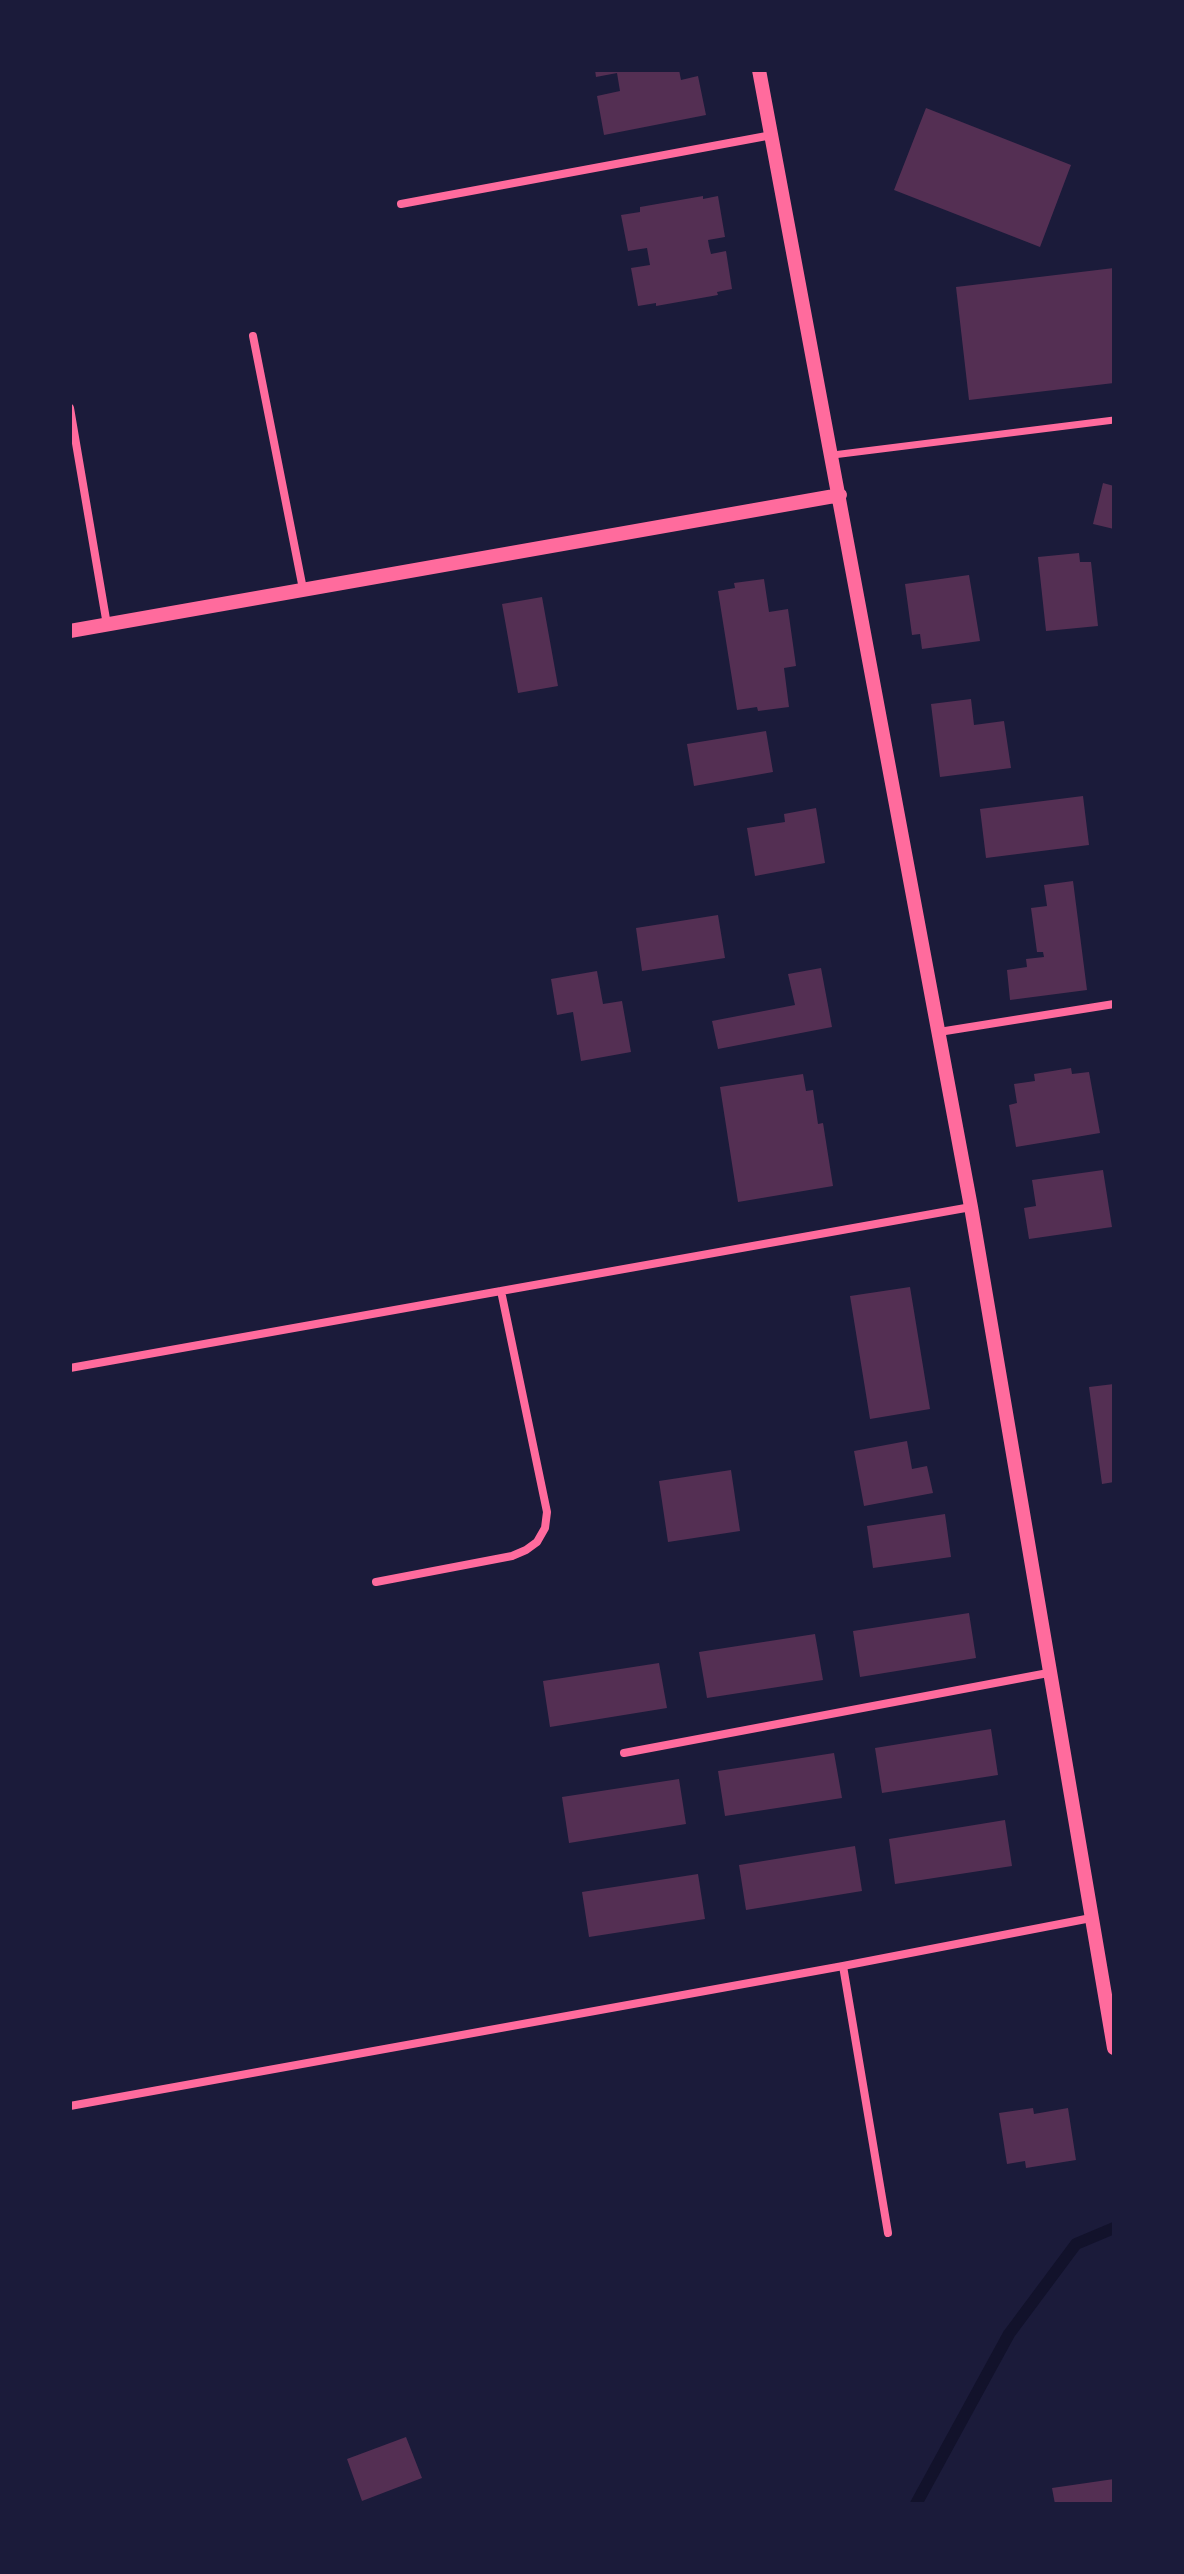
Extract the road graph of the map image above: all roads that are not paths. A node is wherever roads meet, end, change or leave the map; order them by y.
1 (759, 70) edge
2 (772, 135) junction
3 (401, 204) dead end
4 (253, 336) dead end
5 (70, 408) edge
6 (1114, 420) edge
7 (833, 455) junction
8 (840, 495) junction
9 (303, 589) junction
10 (107, 625) junction
11 (70, 631) edge
12 (1114, 1004) edge
13 (939, 1032) junction
14 (971, 1207) junction
15 (501, 1291) junction
16 (70, 1368) edge
17 (376, 1582) dead end
18 (1048, 1673) junction
19 (624, 1753) dead end
20 (1091, 1918) junction
21 (843, 1966) junction
22 (1114, 2048) edge
23 (70, 2106) edge
24 (888, 2233) dead end

1 - 2 street
2 - 3 street
2 - 7 street
4 - 9 street
5 - 10 street
6 - 7 street
7 - 8 street
8 - 9 street
8 - 13 street
9 - 10 street
10 - 11 street
12 - 13 street
13 - 14 street
14 - 15 street
14 - 18 street
15 - 16 street
15 - 17 street
18 - 19 street
18 - 20 street
20 - 21 street
20 - 22 street
21 - 23 street
21 - 24 street

